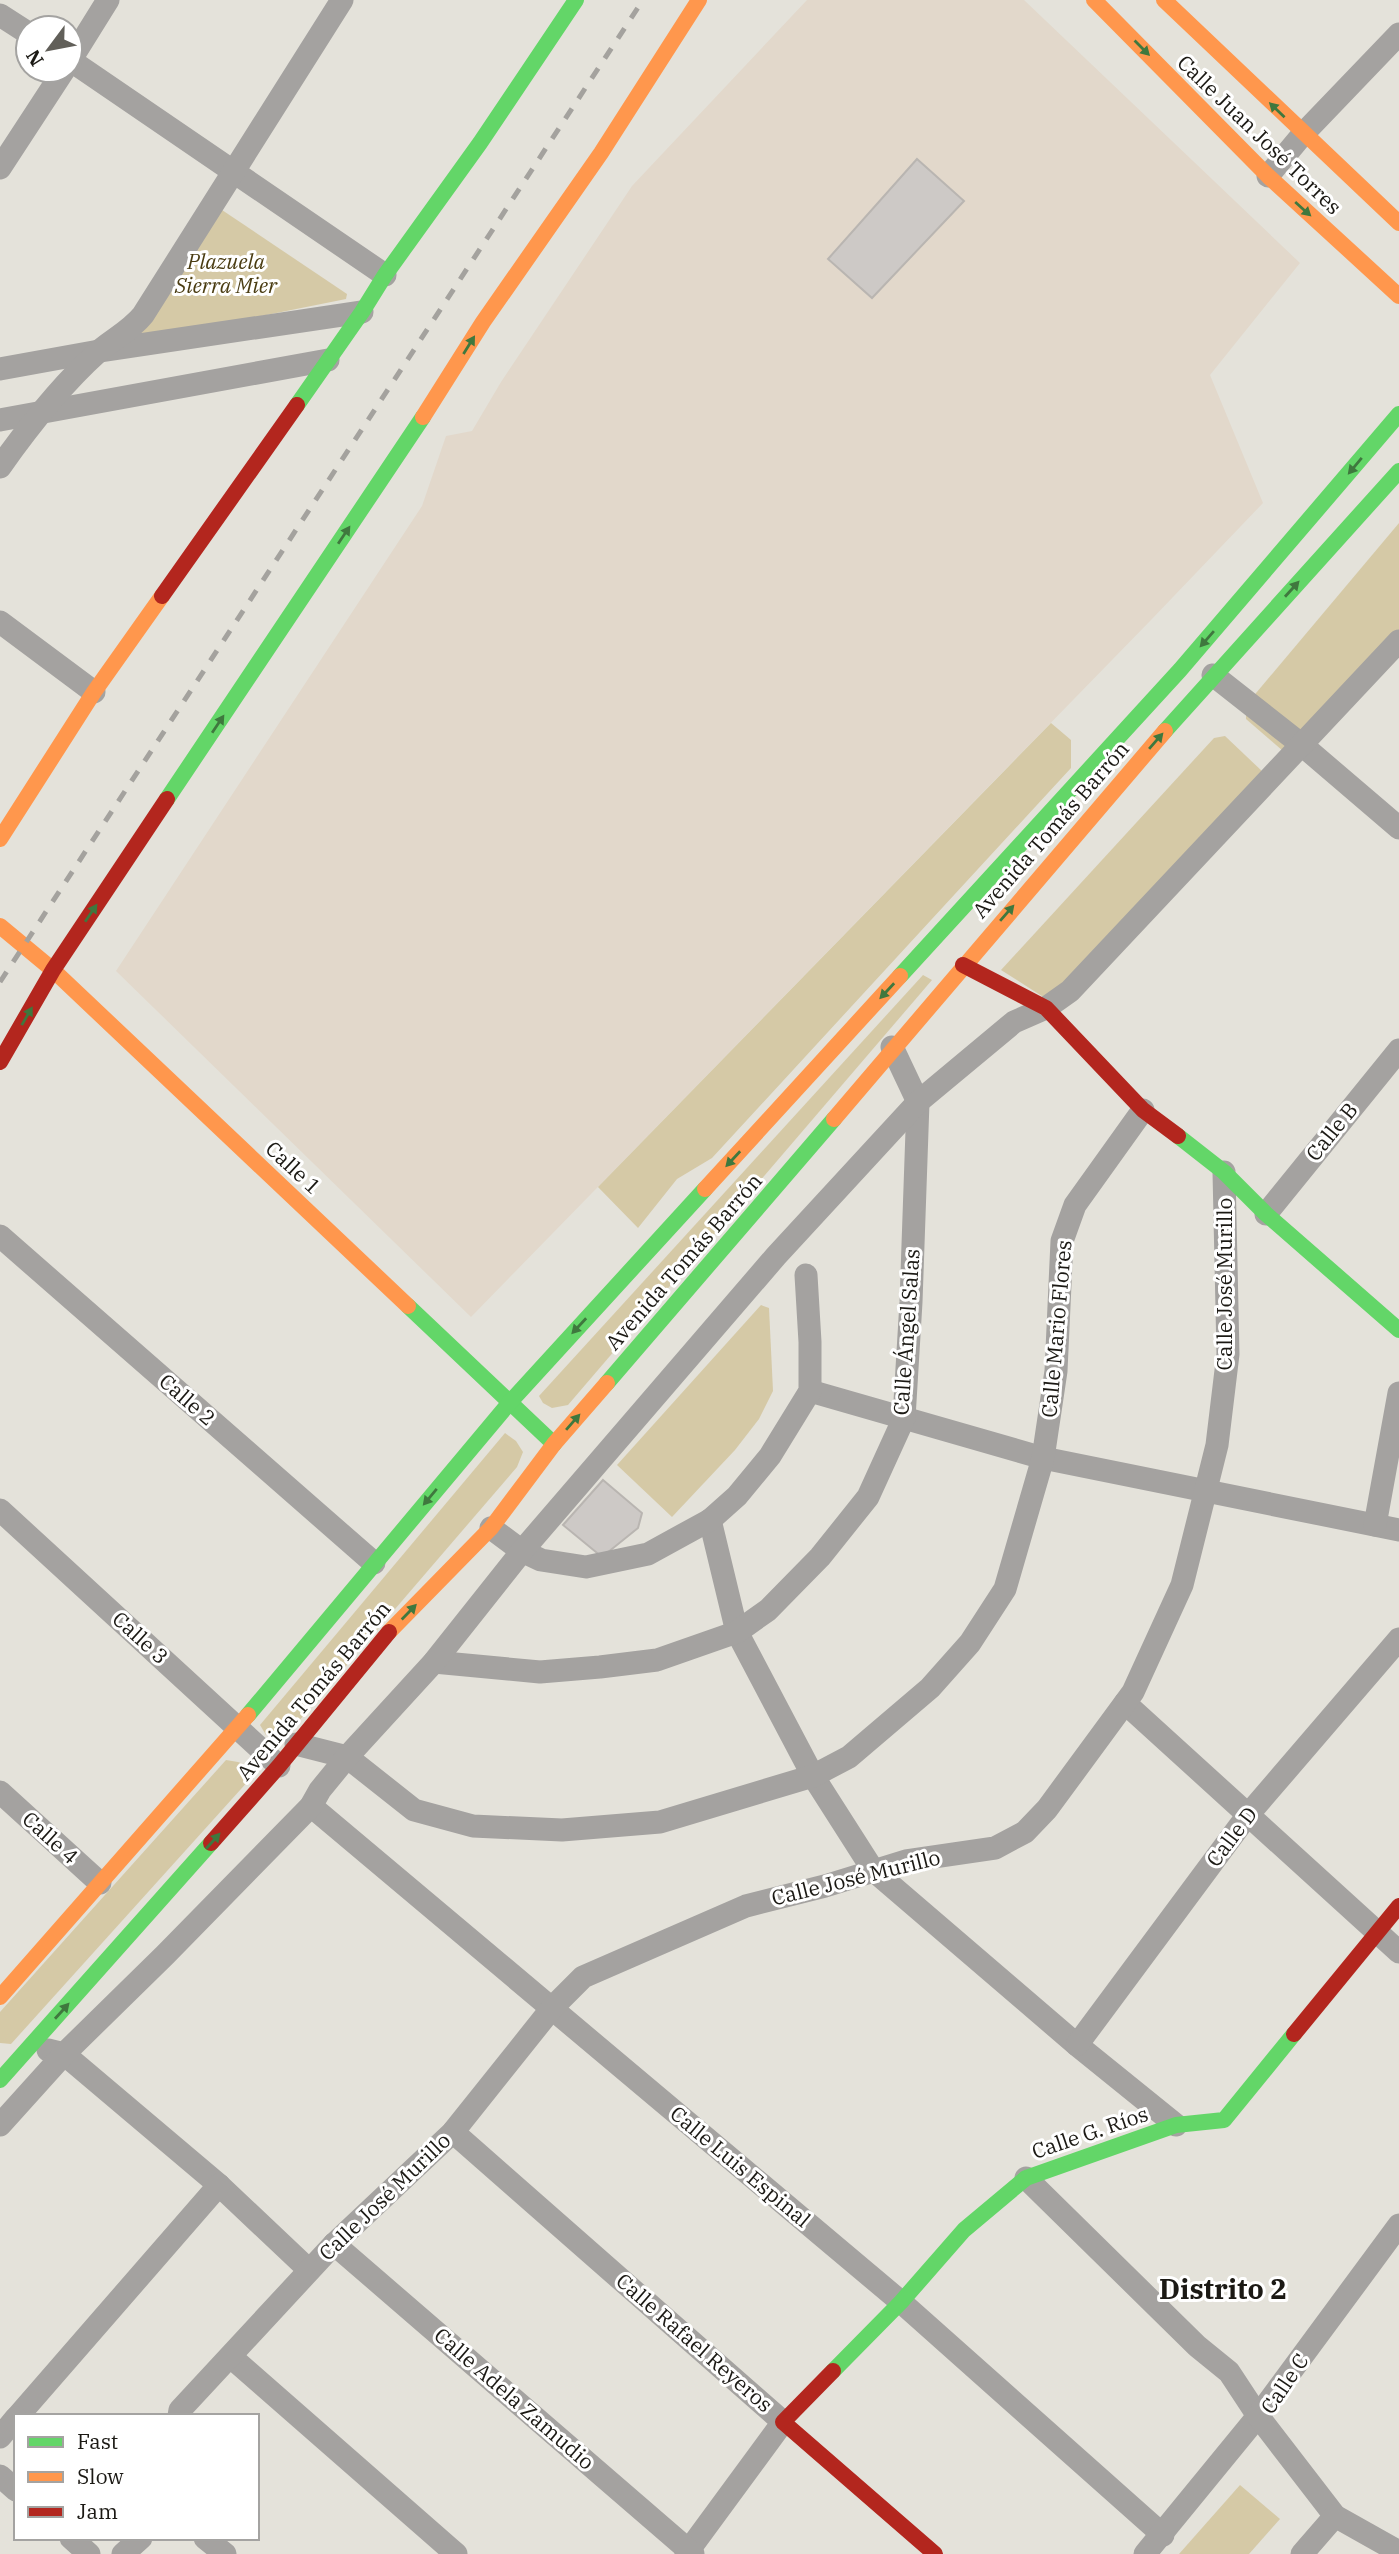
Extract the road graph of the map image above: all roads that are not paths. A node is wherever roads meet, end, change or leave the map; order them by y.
1 (108, 0) edge
2 (342, 0) edge
3 (699, 0) edge
4 (1164, 0) edge
5 (571, 2) edge
6 (1101, 2) edge
7 (1399, 34) edge
8 (84, 38) edge
9 (84, 69) edge
10 (55, 84) edge
11 (1303, 134) junction
12 (0, 168) edge
13 (234, 170) junction
14 (1268, 176) junction
15 (1399, 223) edge
16 (385, 275) junction
17 (1399, 296) edge
18 (362, 312) junction
19 (99, 351) junction
20 (328, 360) junction
21 (0, 369) edge
22 (39, 412) junction
23 (1399, 414) edge
24 (0, 420) edge
25 (0, 467) edge
26 (1399, 471) edge
27 (0, 622) edge
28 (1399, 640) edge
29 (1213, 675) junction
30 (94, 692) junction
31 (1302, 745) junction
32 (1399, 828) edge
33 (0, 839) edge
34 (0, 926) edge
35 (933, 941) junction
36 (963, 964) junction
37 (53, 970) junction
38 (1046, 1009) junction
39 (892, 1047) junction
40 (1399, 1049) edge
41 (0, 1062) edge
42 (918, 1102) junction
43 (1143, 1110) junction
44 (1224, 1172) junction
45 (1266, 1214) junction
46 (0, 1236) edge
47 (806, 1275) dead end
48 (1399, 1330) edge
49 (810, 1391) junction
50 (1399, 1393) edge
51 (511, 1401) junction
52 (904, 1418) junction
53 (554, 1444) junction
54 (1043, 1458) junction
55 (1205, 1492) junction
56 (0, 1510) edge
57 (710, 1520) junction
58 (1375, 1525) junction
59 (491, 1528) junction
60 (1399, 1530) edge
61 (522, 1551) junction
62 (374, 1563) junction
63 (737, 1632) junction
64 (1399, 1639) edge
65 (434, 1662) junction
66 (1125, 1703) junction
67 (237, 1727) junction
68 (296, 1744) junction
69 (346, 1757) junction
70 (279, 1766) junction
71 (813, 1776) junction
72 (0, 1792) edge
73 (311, 1806) junction
74 (1247, 1816) junction
75 (873, 1870) junction
76 (100, 1883) junction
77 (1399, 1906) edge
78 (1376, 1933) junction
79 (1399, 1952) edge
80 (0, 1997) edge
81 (552, 2008) junction
82 (1077, 2045) junction
83 (31, 2046) junction
84 (64, 2054) junction
85 (2, 2075) edge
86 (0, 2125) edge
87 (1176, 2125) junction
88 (453, 2132) junction
89 (1026, 2178) junction
90 (219, 2185) junction
91 (1399, 2225) edge
92 (334, 2244) junction
93 (309, 2270) junction
94 (901, 2302) junction
95 (231, 2357) junction
96 (20, 2414) edge
97 (179, 2414) edge
98 (1258, 2416) junction
99 (14, 2421) edge
100 (783, 2422) junction
101 (0, 2437) edge
102 (0, 2476) edge
103 (14, 2488) edge
104 (1335, 2516) junction
105 (1163, 2535) junction
106 (73, 2540) edge
107 (139, 2540) edge
108 (208, 2540) edge
109 (1399, 2552) edge
110 (689, 2553) edge
111 (89, 2554) edge
112 (123, 2554) edge
113 (225, 2554) edge
114 (456, 2554) edge
115 (935, 2554) edge
116 (1145, 2554) edge
117 (1302, 2554) edge

1 - 8 street
2 - 13 street
37 -> 3 main road
11 -> 4 main road, Calle Juan José Torres
5 - 16 main road
6 -> 14 main road, Calle Juan José Torres
7 - 11 street
9 - 13 street
10 - 12 street
11 - 14 street
11 - 15 main road, Calle Juan José Torres
13 - 16 street
13 - 19 street
14 -> 17 main road, Calle Juan José Torres
16 - 18 main road
18 - 19 street
18 - 20 main road
19 - 21 street
19 - 22 street
20 - 22 street
20 - 30 main road
22 - 24 street
22 - 25 street
23 -> 35 main road, Avenida Tomás Barrón
29 -> 26 main road, Avenida Tomás Barrón
27 - 30 street
28 - 31 street
29 - 31 street
36 -> 29 main road, Avenida Tomás Barrón
30 - 33 main road
31 - 32 street
31 - 38 street
34 - 37 main road, Calle 1
35 - 36 street
35 -> 51 main road, Avenida Tomás Barrón
36 - 38 main road
36 - 39 main road, Avenida Tomás Barrón
41 -> 37 main road
37 - 51 main road, Calle 1
38 - 42 street
38 - 43 main road
39 - 42 street, Calle Ángel Salas
53 -> 39 main road, Avenida Tomás Barrón
40 - 45 street, Calle B
42 - 52 street, Calle Ángel Salas
42 - 61 street
43 - 44 main road
43 - 54 street, Calle Mario Flores
44 - 45 main road
44 - 55 street, Calle José Murillo
45 - 48 main road
46 - 62 street, Calle 2
47 - 49 street
49 - 52 street
49 - 57 street
50 - 58 street
51 - 53 main road, Calle 1
51 -> 62 main road, Avenida Tomás Barrón
52 - 54 street
52 - 63 street, Calle Ángel Salas
53 - 59 main road, Avenida Tomás Barrón
54 - 55 street
54 - 71 street, Calle Mario Flores
55 - 58 street
55 - 66 street, Calle José Murillo
56 - 67 street, Calle 3
57 - 61 street
57 - 63 street
58 - 60 street
59 - 61 street
68 -> 59 main road, Avenida Tomás Barrón
61 - 65 street
62 - 67 main road, Avenida Tomás Barrón
63 - 65 street, Calle Ángel Salas
63 - 71 street
64 - 74 street, Calle D
65 - 69 street
66 - 74 street
66 - 75 street, Calle José Murillo
67 - 70 street, Calle 3
67 - 76 main road, Avenida Tomás Barrón
68 - 69 street, Calle Mario Flores
68 - 70 main road, Avenida Tomás Barrón
69 - 71 street, Calle Mario Flores
69 - 73 street
83 -> 70 main road, Avenida Tomás Barrón
71 - 75 street
72 - 76 street, Calle 4
73 - 81 street, Calle Luis Espinal
73 - 84 street
74 - 78 street
74 - 82 street, Calle D
75 - 81 street, Calle José Murillo
75 - 82 street
76 - 80 main road, Avenida Tomás Barrón
77 - 78 main road, Calle G. Ríos
78 - 79 street
78 - 87 main road, Calle G. Ríos
81 - 88 street, Calle José Murillo
81 - 94 street, Calle Luis Espinal
82 - 87 street
83 - 84 street
83 - 85 main road, Avenida Tomás Barrón
84 - 86 street
84 - 90 street
87 - 89 main road, Calle G. Ríos
88 - 92 street, Calle José Murillo
88 - 100 street, Calle Rafael Reyeros
89 - 94 main road, Calle G. Ríos
89 - 98 street
90 - 93 street
90 - 96 street
91 - 98 street, Calle C
92 - 93 street, Calle José Murillo
92 - 110 street, Calle Adela Zamudio
93 - 95 street, Calle José Murillo
94 - 100 main road
94 - 105 street, Calle Luis Espinal
95 - 97 street, Calle José Murillo
95 - 114 street
98 - 104 street, Calle C
98 - 105 street
99 - 101 street
100 - 110 street
100 - 115 main road, Calle Rafael Reyeros
102 - 103 street
104 - 109 street, Calle C
104 - 117 street
105 - 116 street
106 - 111 street
107 - 112 street
108 - 113 street

